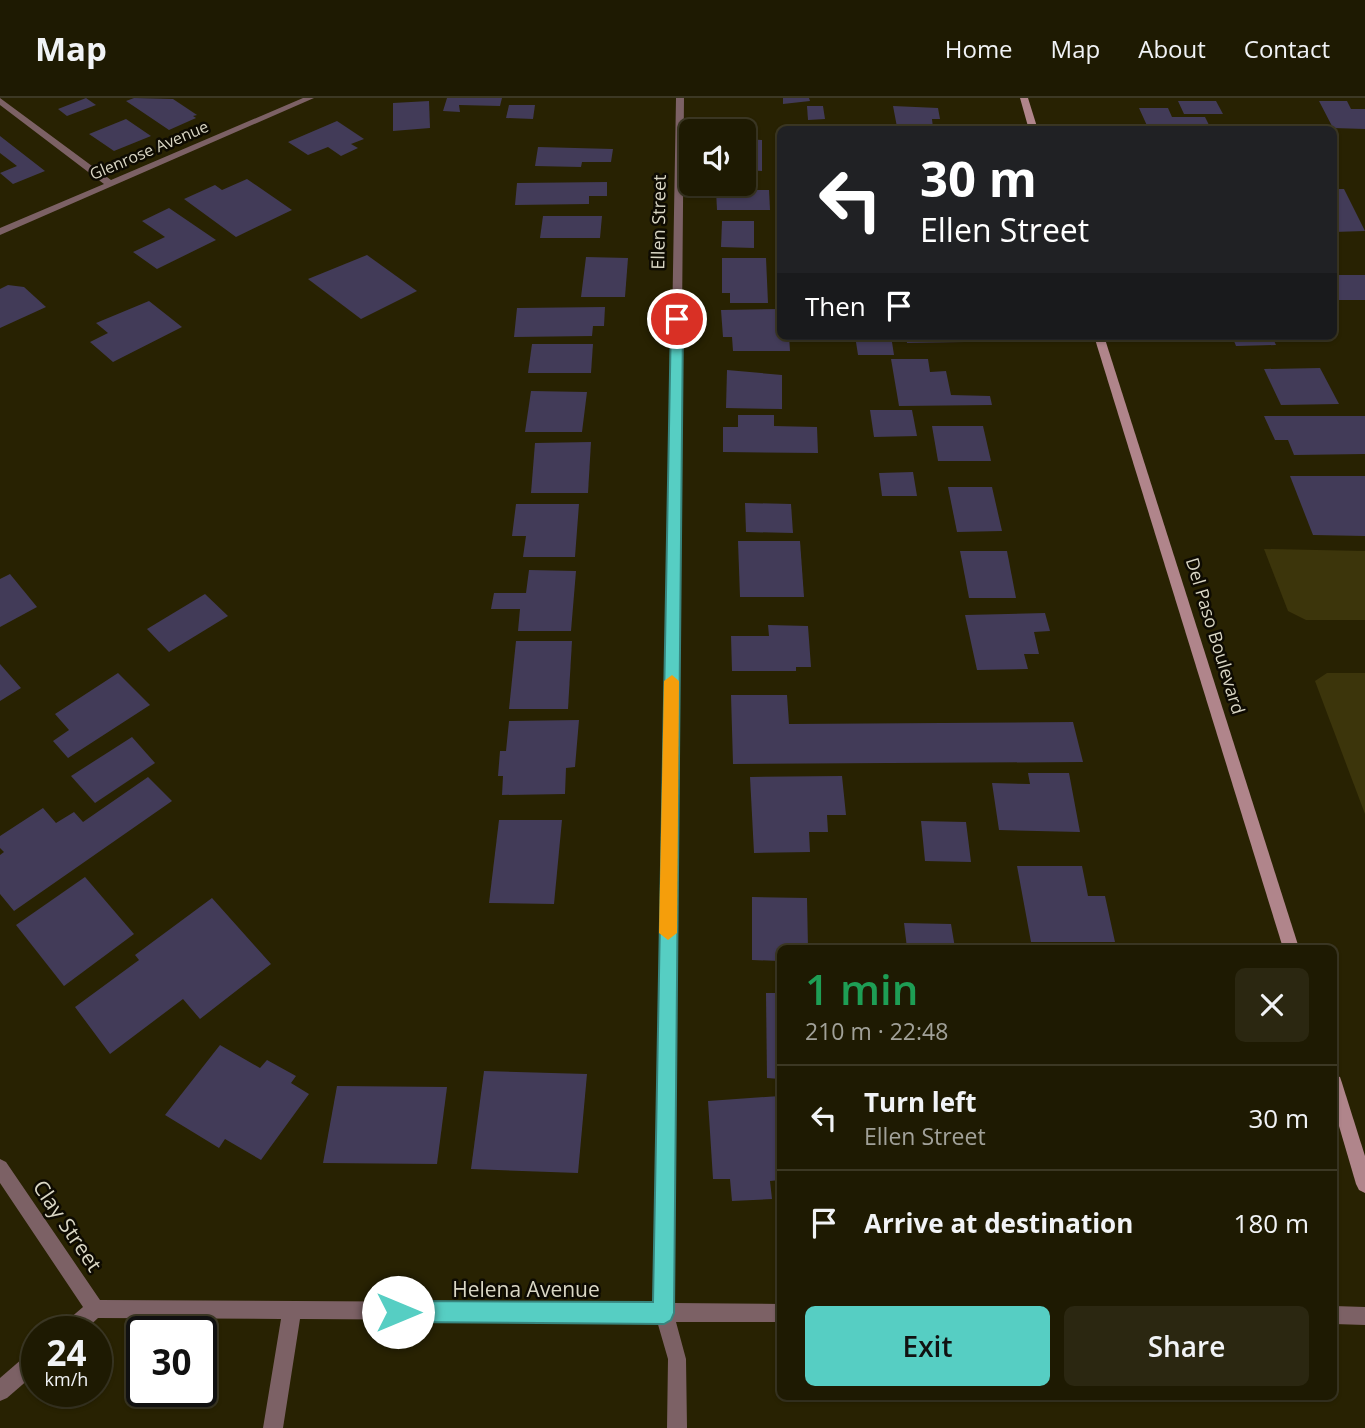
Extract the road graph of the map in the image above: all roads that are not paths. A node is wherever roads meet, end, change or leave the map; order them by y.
1 (310, 98) edge
2 (680, 98) edge
3 (1024, 98) edge
4 (0, 101) edge
5 (1033, 126) edge
6 (110, 184) junction
7 (0, 232) edge
8 (1100, 340) edge
9 (1290, 945) edge
10 (1337, 1093) edge
11 (0, 1167) edge
12 (1365, 1184) edge
13 (95, 1309) junction
14 (292, 1311) junction
15 (664, 1313) junction
16 (777, 1313) edge
17 (1337, 1315) edge
18 (87, 1316) edge
19 (1365, 1316) edge
20 (21, 1373) edge
21 (0, 1391) edge
22 (273, 1428) edge
23 (677, 1428) edge

1 - 6 street, Glenrose Avenue
2 - 15 street, Ellen Street
3 - 5 main road
4 - 6 street
6 - 7 street, Glenrose Avenue
8 - 9 main road, Del Paso Boulevard
10 - 12 main road
11 - 13 street, Clay Street
13 - 14 street, Helena Avenue
13 - 18 street
14 - 15 street, Helena Avenue
14 - 22 street
15 - 16 street, Helena Avenue
15 - 23 street, Ellen Street
17 - 19 street
20 - 21 street

